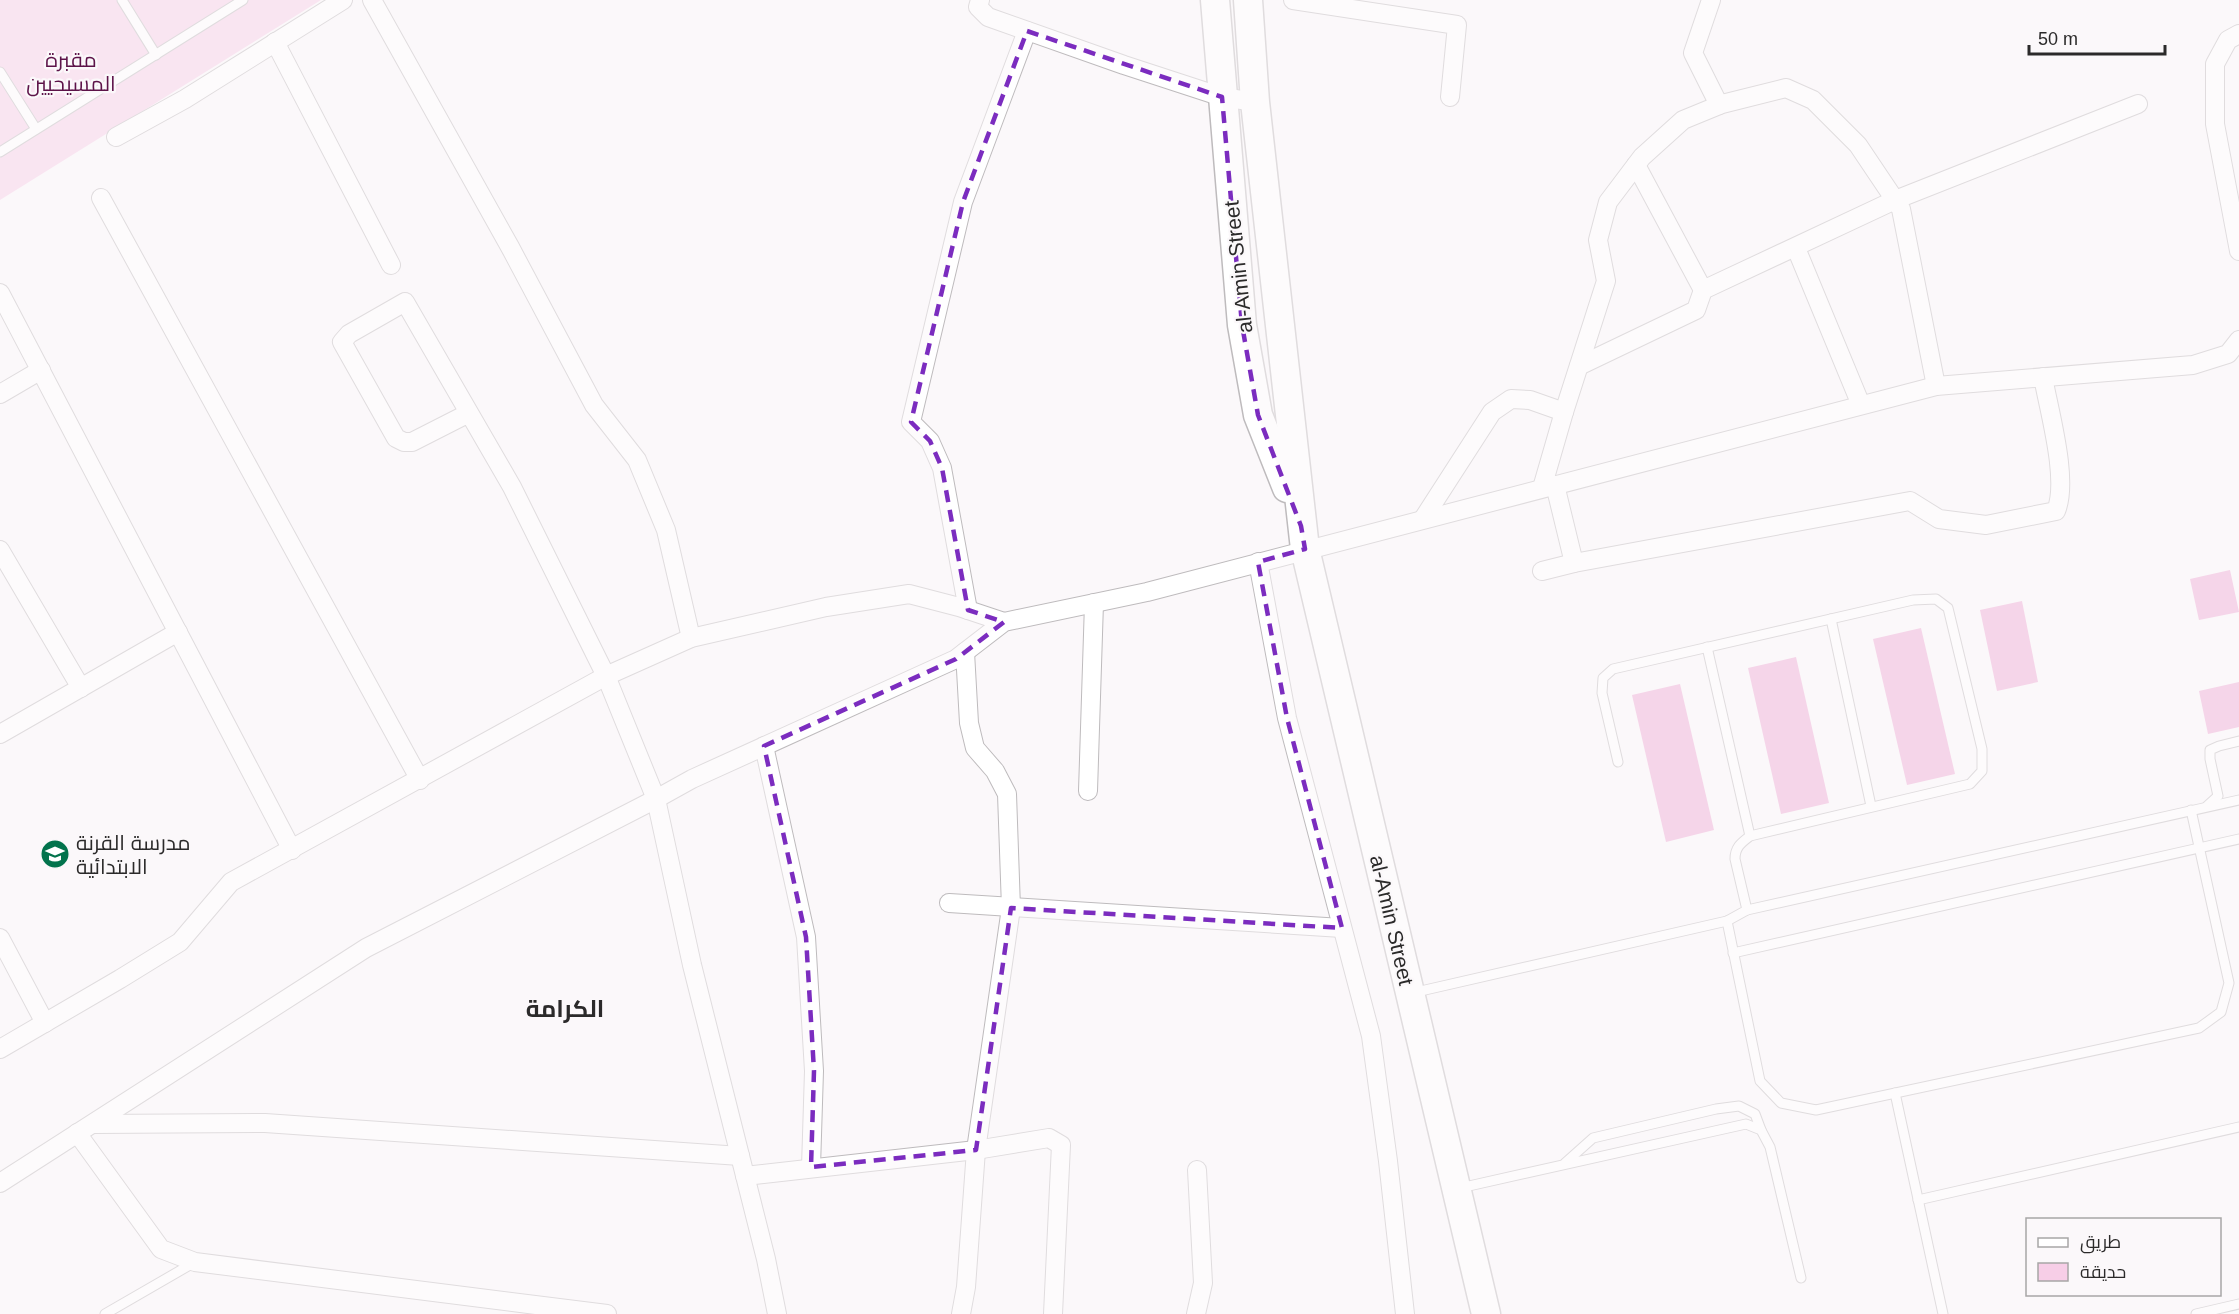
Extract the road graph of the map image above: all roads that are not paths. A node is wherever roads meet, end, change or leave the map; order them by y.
1 (122, 0) edge
2 (243, 0) edge
3 (343, 0) edge
4 (372, 0) edge
5 (980, 0) edge
6 (1215, 0) edge
7 (1248, 0) edge
8 (1293, 0) edge
9 (1711, 0) edge
10 (1027, 31) junction
11 (2239, 34) edge
12 (275, 42) junction
13 (156, 55) junction
14 (0, 72) edge
15 (1222, 97) junction
16 (1450, 97) dead end
17 (1255, 102) junction
18 (2138, 104) dead end
19 (1719, 105) junction
20 (36, 129) junction
21 (116, 137) dead end
22 (0, 152) edge
23 (1636, 165) junction
24 (101, 198) dead end
25 (1895, 200) junction
26 (1796, 248) junction
27 (2239, 251) edge
28 (391, 265) dead end
29 (1703, 290) junction
30 (0, 293) edge
31 (2239, 340) edge
32 (1579, 366) junction
33 (41, 370) junction
34 (2043, 377) junction
35 (1936, 386) junction
36 (0, 394) edge
37 (1861, 405) junction
38 (1564, 412) junction
39 (469, 413) junction
40 (1548, 486) junction
41 (1423, 519) junction
42 (1303, 538) junction
43 (0, 550) edge
44 (1258, 561) junction
45 (1574, 563) junction
46 (1542, 571) dead end
47 (1094, 603) junction
48 (968, 610) junction
49 (1831, 619) junction
50 (1004, 622) junction
51 (178, 632) junction
52 (691, 638) junction
53 (1707, 647) junction
54 (965, 652) junction
55 (606, 676) junction
56 (81, 688) junction
57 (0, 734) edge
58 (2239, 741) edge
59 (764, 746) junction
60 (1618, 762) dead end
61 (420, 780) junction
62 (1088, 791) dead end
63 (656, 800) junction
64 (2239, 800) edge
65 (1871, 806) junction
66 (2207, 806) junction
67 (2192, 810) junction
68 (1750, 836) junction
69 (2239, 839) edge
70 (2199, 848) junction
71 (291, 849) junction
72 (949, 903) dead end
73 (1011, 908) junction
74 (1747, 910) junction
75 (1727, 921) junction
76 (1342, 928) junction
77 (0, 938) edge
78 (1733, 953) junction
79 (1410, 994) junction
80 (45, 1023) junction
81 (0, 1049) edge
82 (1895, 1093) junction
83 (93, 1124) junction
84 (2239, 1127) edge
85 (1761, 1130) junction
86 (77, 1133) junction
87 (976, 1150) junction
88 (740, 1156) junction
89 (1563, 1164) junction
90 (811, 1167) junction
91 (1197, 1170) dead end
92 (745, 1176) junction
93 (0, 1183) edge
94 (1455, 1189) junction
95 (1918, 1200) junction
96 (195, 1262) junction
97 (1801, 1278) dead end
98 (2239, 1304) edge
99 (474, 1306) edge
100 (105, 1314) edge
101 (607, 1314) edge
102 (777, 1314) edge
103 (961, 1314) edge
104 (1053, 1314) edge
105 (1196, 1314) edge
106 (1405, 1314) edge
107 (1486, 1314) edge
108 (1943, 1314) edge
109 (2196, 1314) edge

1 - 13 lane
2 - 13 lane
3 - 12 street
4 - 52 street
5 - 10 street
6 - 15 main road, al-Amin Street
7 - 17 main road, al-Amin Street
8 - 16 street
9 - 19 street
10 - 15 street
10 - 48 street
11 - 27 street
12 - 21 street
12 - 28 street
13 - 20 lane
14 - 20 lane
15 - 17 street
15 - 42 main road, al-Amin Street
17 - 42 main road, al-Amin Street
18 - 25 street
19 - 23 street
19 - 25 street
20 - 22 lane
23 - 29 street
23 - 32 street
24 - 61 street
25 - 26 street
25 - 35 street
26 - 29 street
26 - 37 street
29 - 32 street
30 - 33 street
31 - 34 street
32 - 38 street
33 - 36 street
33 - 51 street
34 - 35 street
34 - 45 street
35 - 37 street
37 - 40 street
38 - 40 street
38 - 41 street
39 - 39 street
39 - 55 street
40 - 41 street
40 - 45 street
41 - 42 street
42 - 44 street
42 - 79 main road, al-Amin Street
43 - 56 street
44 - 47 street
44 - 76 street
45 - 46 street
47 - 50 street
47 - 62 street
48 - 50 street
48 - 52 street
49 - 53 lane
49 - 65 lane
49 - 65 lane
50 - 54 street
51 - 56 street
51 - 71 street
52 - 55 street
53 - 60 lane
53 - 68 lane
54 - 59 street
54 - 73 street
55 - 61 street
55 - 63 street
56 - 57 street
58 - 66 lane
59 - 63 street
59 - 90 street
61 - 71 street
63 - 83 street
63 - 88 street
64 - 66 lane
65 - 68 lane
66 - 67 lane
67 - 70 lane
67 - 74 lane
68 - 74 lane
69 - 70 lane
70 - 78 lane
70 - 82 lane
71 - 80 street
72 - 73 street
73 - 76 street
73 - 87 street
74 - 75 lane
75 - 78 lane
75 - 79 lane
76 - 106 street
77 - 80 street
78 - 82 lane
79 - 94 main road, al-Amin Street
80 - 81 street
82 - 95 lane
83 - 86 street
83 - 88 street
84 - 95 lane
85 - 89 lane
85 - 89 lane
85 - 97 lane
86 - 93 street
86 - 96 street
87 - 90 street
87 - 103 street
87 - 104 street
88 - 92 street
89 - 94 lane
90 - 92 street
91 - 105 street
92 - 102 street
94 - 107 main road, al-Amin Street
95 - 108 lane
96 - 99 street
96 - 100 lane
98 - 109 lane
99 - 101 street

